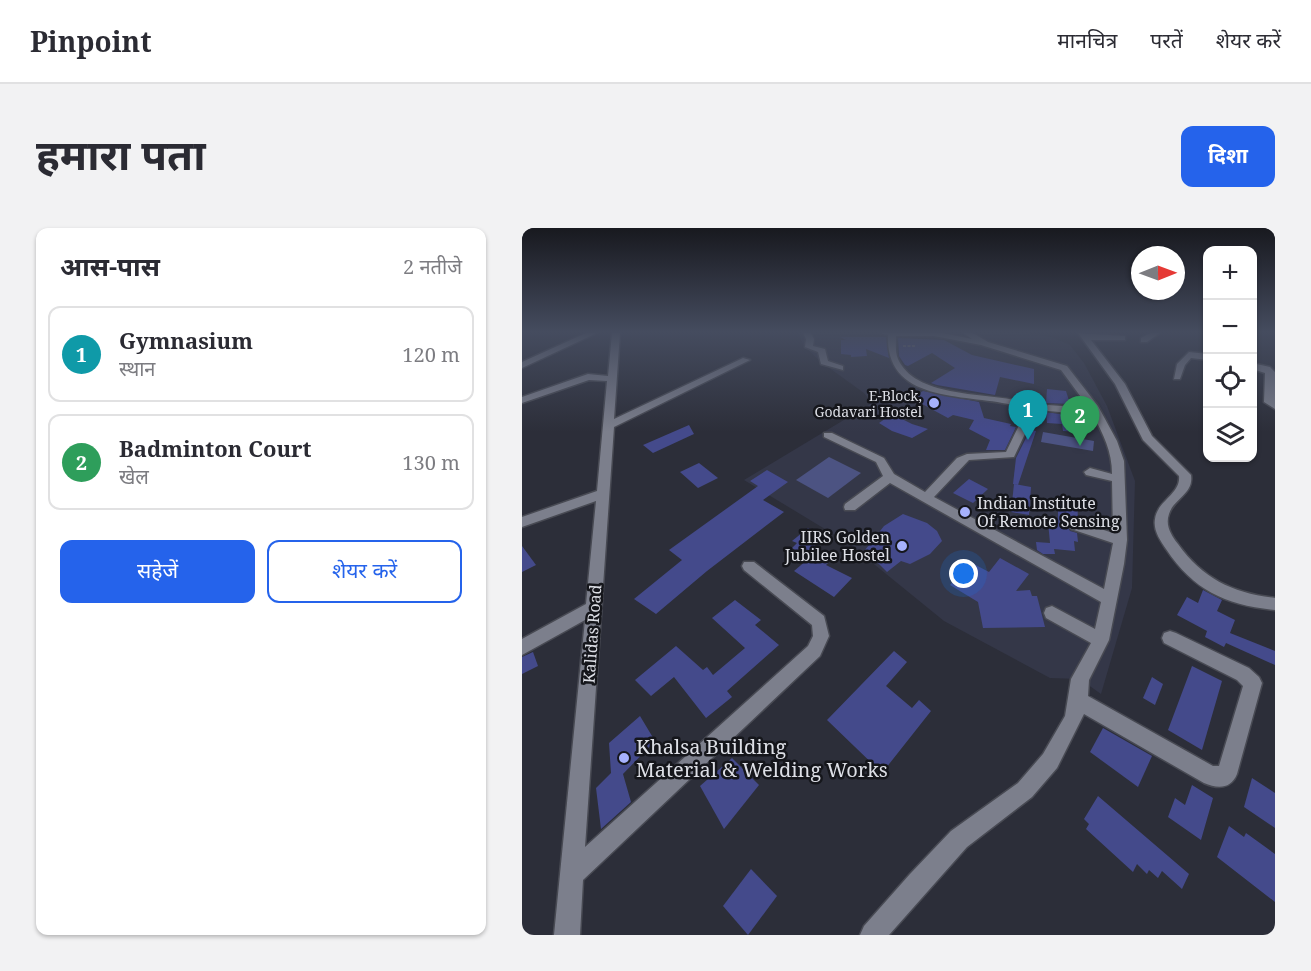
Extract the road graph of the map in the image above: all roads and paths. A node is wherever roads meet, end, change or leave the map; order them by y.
1 (614, 366) edge
2 (733, 366) edge
3 (835, 366) edge
4 (898, 366) edge
5 (1058, 366) edge
6 (1107, 366) edge
7 (1181, 366) edge
8 (1257, 367) edge
9 (840, 368) dead end
10 (1177, 377) dead end
11 (613, 378) junction
12 (522, 400) edge
13 (1275, 406) edge
14 (1048, 408) dead end
15 (1096, 412) junction
16 (608, 426) junction
17 (828, 435) dead end
18 (1090, 472) dead end
19 (890, 477) junction
20 (1118, 479) junction
21 (602, 494) junction
22 (926, 498) junction
23 (850, 507) dead end
24 (522, 522) edge
25 (1076, 526) dead end
26 (1120, 540) junction
27 (749, 566) dead end
28 (1112, 600) junction
29 (1275, 604) edge
30 (594, 607) junction
31 (1052, 613) dead end
32 (1170, 638) dead end
33 (1101, 640) junction
34 (522, 648) edge
35 (1078, 701) junction
36 (573, 874) junction
37 (565, 933) edge
38 (873, 935) edge

1 - 11 street, Kalidas Road
2 - 16 street
3 - 9 street
4 - 22 street
5 - 15 street
6 - 29 street
7 - 10 street
8 - 13 street
11 - 12 street
11 - 16 street, Kalidas Road
14 - 15 street
15 - 20 street
16 - 21 street, Kalidas Road
17 - 19 street
18 - 20 street
19 - 22 street
19 - 23 street
20 - 26 street
21 - 24 street
21 - 30 street, Kalidas Road
22 - 28 street
25 - 26 street
26 - 28 street
27 - 36 street
28 - 33 street
30 - 34 street
30 - 36 street, Kalidas Road
31 - 33 street
32 - 35 street
33 - 35 street
35 - 38 street
36 - 37 street, Kalidas Road

